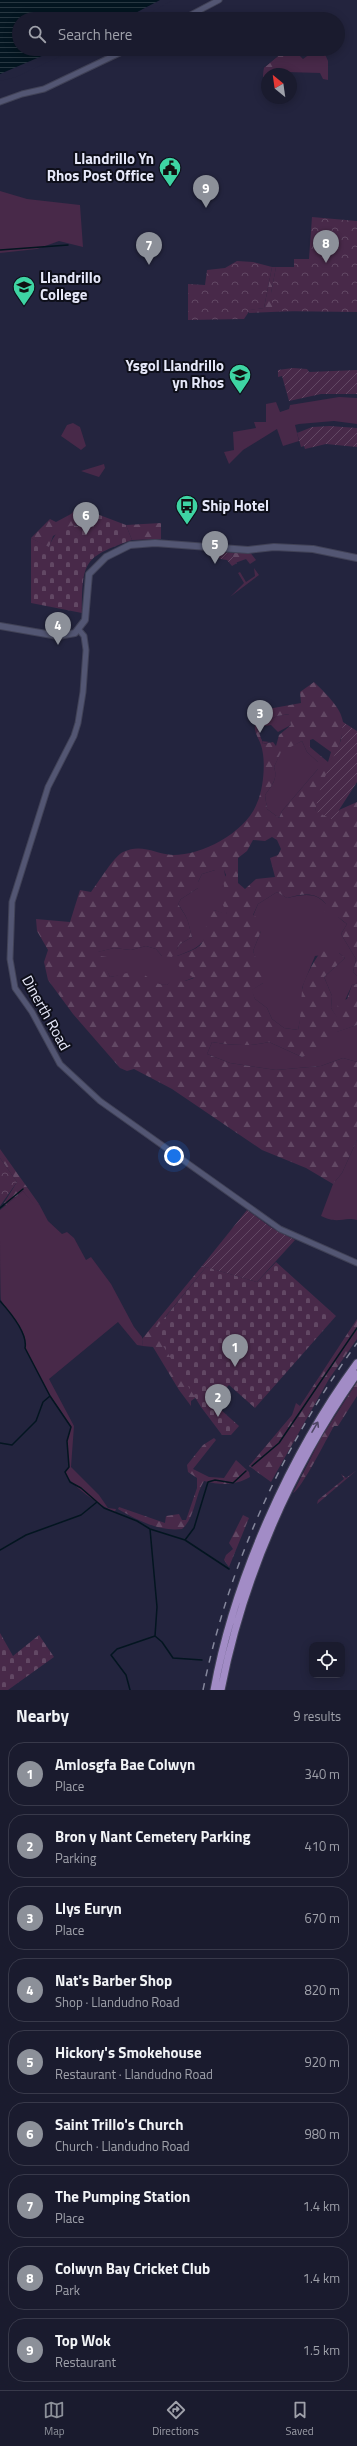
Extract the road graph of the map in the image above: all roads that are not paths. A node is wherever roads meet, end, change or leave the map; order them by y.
1 (219, 0) edge
2 (196, 12) edge
3 (114, 56) edge
4 (0, 102) edge
5 (357, 558) edge
6 (0, 626) edge
7 (79, 630) junction
8 (357, 1263) edge
9 (357, 1362) edge
10 (357, 1374) edge
11 (286, 1487) junction
12 (283, 1495) junction
13 (214, 1690) edge
14 (221, 1690) edge

1 - 2 street
3 - 4 street
5 - 7 main road
6 - 7 main road
7 - 8 street, Dinerth Road
11 -> 9 highway
10 - 11 highway
11 - 12 highway
12 - 13 highway
12 - 14 highway

